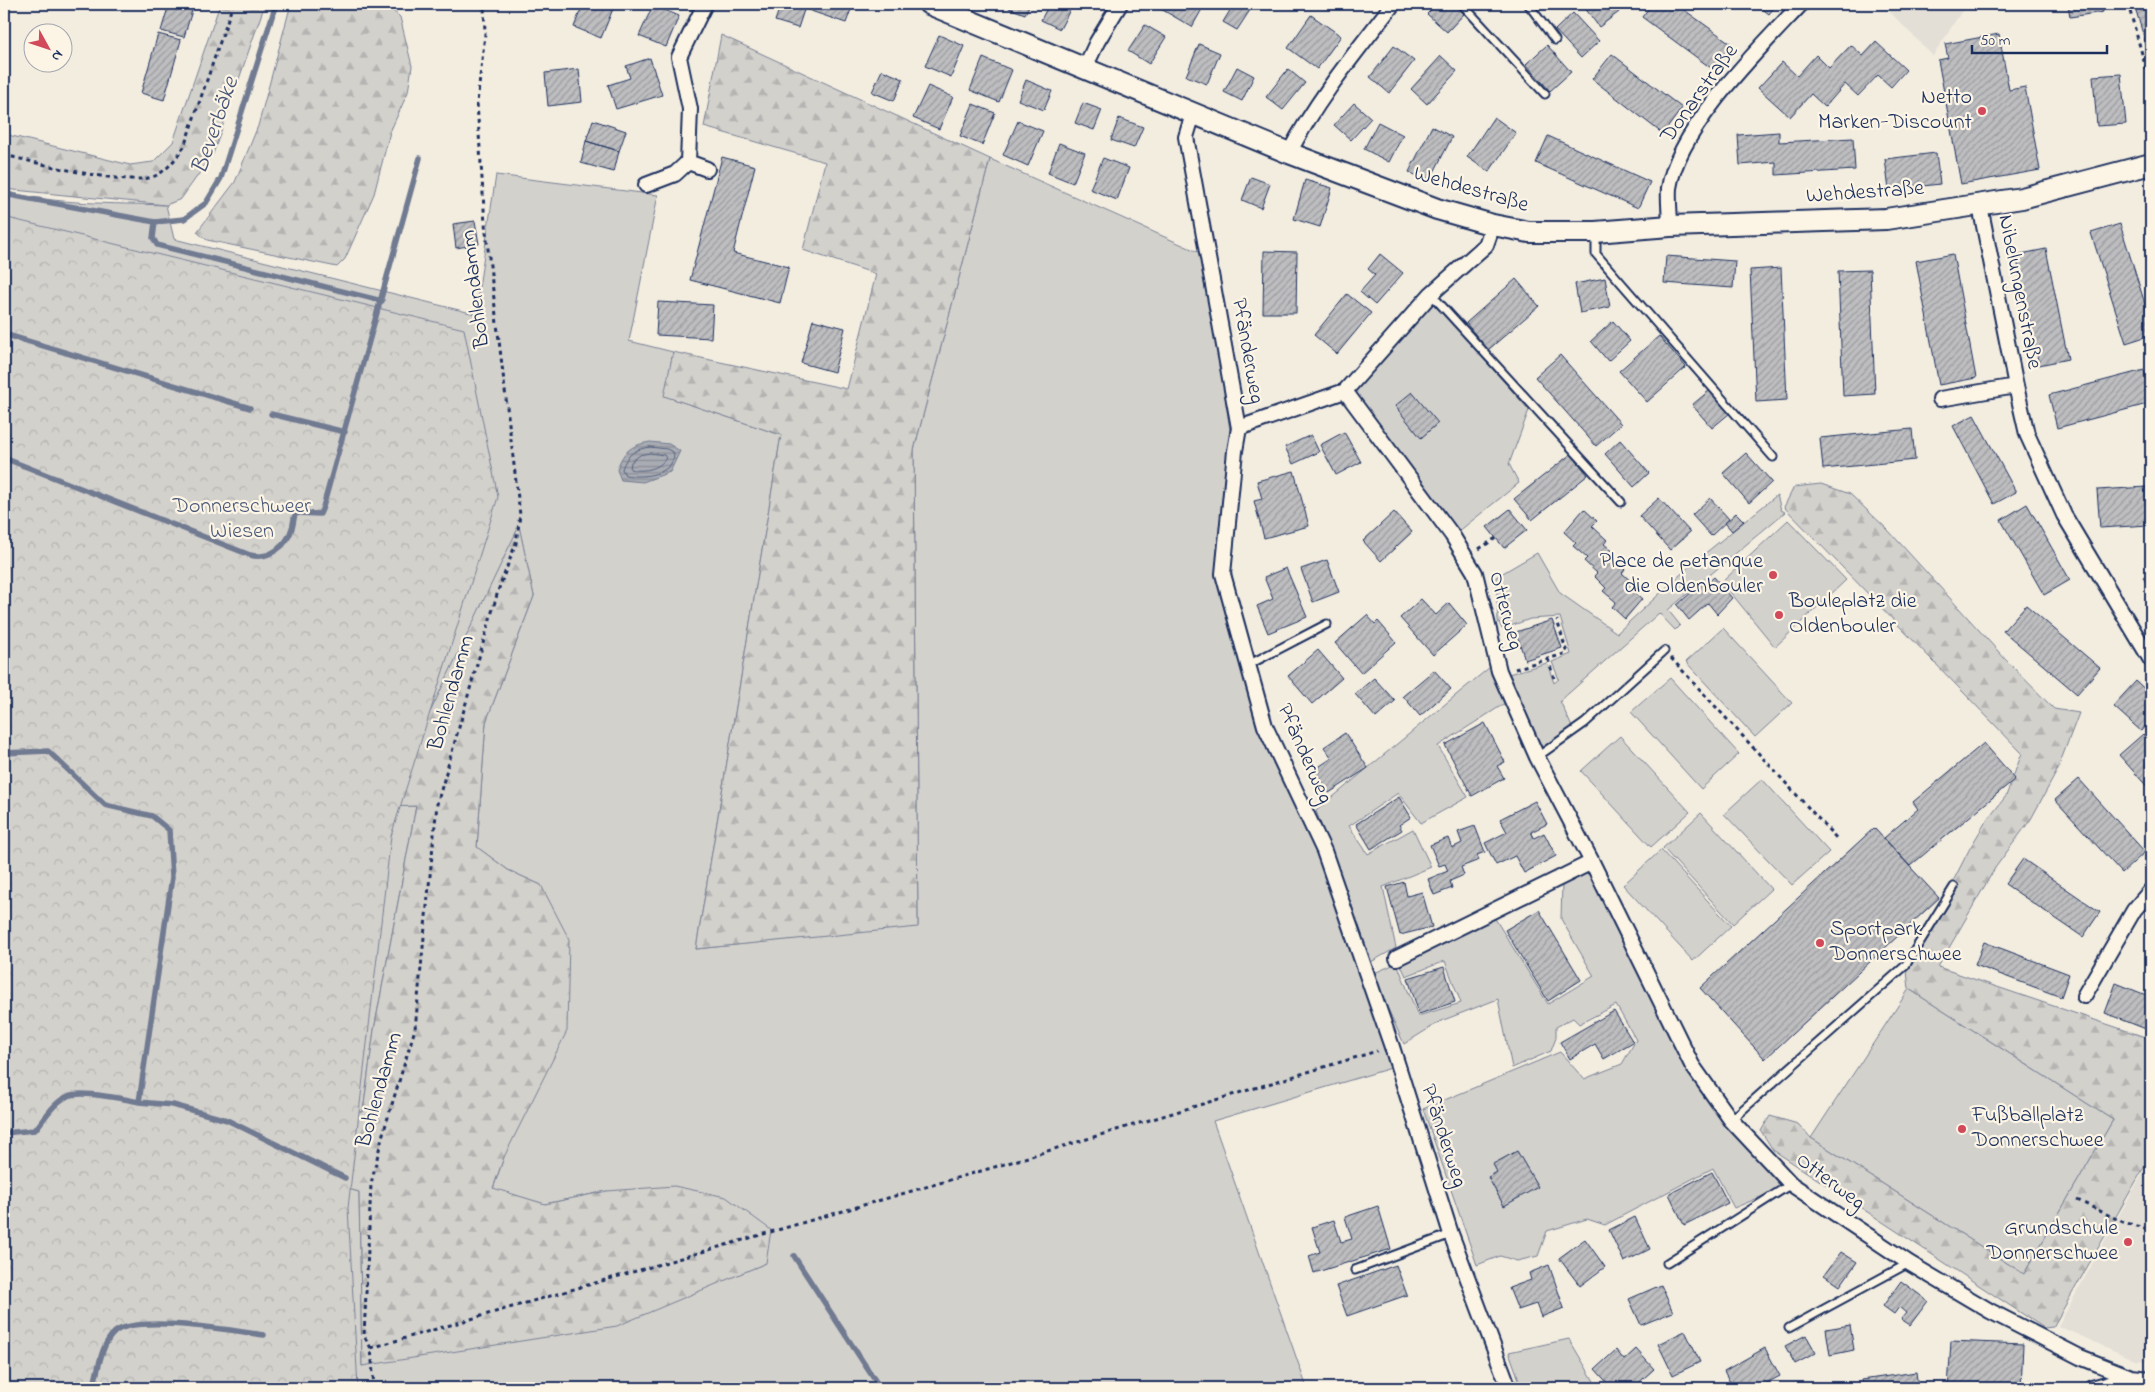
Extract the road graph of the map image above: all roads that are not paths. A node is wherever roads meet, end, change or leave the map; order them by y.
1 (705, 4) edge
2 (929, 4) edge
3 (1120, 4) edge
4 (1393, 4) edge
5 (1462, 4) edge
6 (1528, 4) edge
7 (1801, 4) edge
8 (1554, 40) dead end
9 (1084, 70) junction
10 (1545, 94) dead end
11 (1194, 114) junction
12 (1289, 153) junction
13 (688, 162) junction
14 (2151, 164) edge
15 (708, 169) dead end
16 (646, 185) dead end
17 (1980, 206) junction
18 (1493, 225) junction
19 (1670, 226) junction
20 (1596, 232) junction
21 (1431, 294) junction
22 (2016, 386) junction
23 (1345, 392) junction
24 (1940, 399) dead end
25 (1239, 428) junction
26 (1773, 457) dead end
27 (1621, 502) dead end
28 (1327, 624) dead end
29 (1664, 651) road end
30 (2151, 660) edge
31 (1248, 666) junction
32 (1537, 757) junction
33 (1592, 862) junction
34 (1954, 887) dead end
35 (2151, 890) edge
36 (1397, 958) dead end
37 (2084, 996) dead end
38 (1731, 1120) junction
39 (1791, 1184) junction
40 (1451, 1234) junction
41 (1667, 1263) dead end
42 (1909, 1263) junction
43 (1355, 1270) dead end
44 (1789, 1328) dead end
45 (2131, 1377) junction
46 (2151, 1379) edge
47 (1509, 1388) edge
48 (2092, 1388) edge

1 - 13 street
2 - 9 street, Wehdestraße
3 - 9 street
4 - 12 street
5 - 10 lane
6 - 8 lane
7 - 19 street, Donarstraße
9 - 11 street, Wehdestraße
11 - 12 street, Wehdestraße
11 - 25 street, Pfänderweg
12 - 18 street, Wehdestraße
13 - 15 street
13 - 16 street
14 - 17 street, Wehdestraße
17 - 19 street, Wehdestraße
17 - 22 street, Nibelungenstraße
18 - 20 street, Wehdestraße
18 - 21 street
19 - 20 street, Wehdestraße
20 - 26 lane
21 - 23 street
21 - 27 lane
22 - 24 street, Nibelungenstraße
22 - 30 street, Nibelungenstraße
23 - 25 street
23 - 32 street, Otterweg
25 - 31 street, Pfänderweg
28 - 31 lane
29 - 32 lane
31 - 40 street, Pfänderweg
32 - 33 street, Otterweg
33 - 36 street
33 - 38 street, Otterweg
34 - 38 lane
35 - 37 street
38 - 39 street, Otterweg
39 - 41 lane
39 - 42 street, Otterweg
40 - 43 lane
40 - 47 street, Pfänderweg
42 - 44 lane
42 - 45 street, Otterweg
45 - 46 street, Otterweg
45 - 48 street

